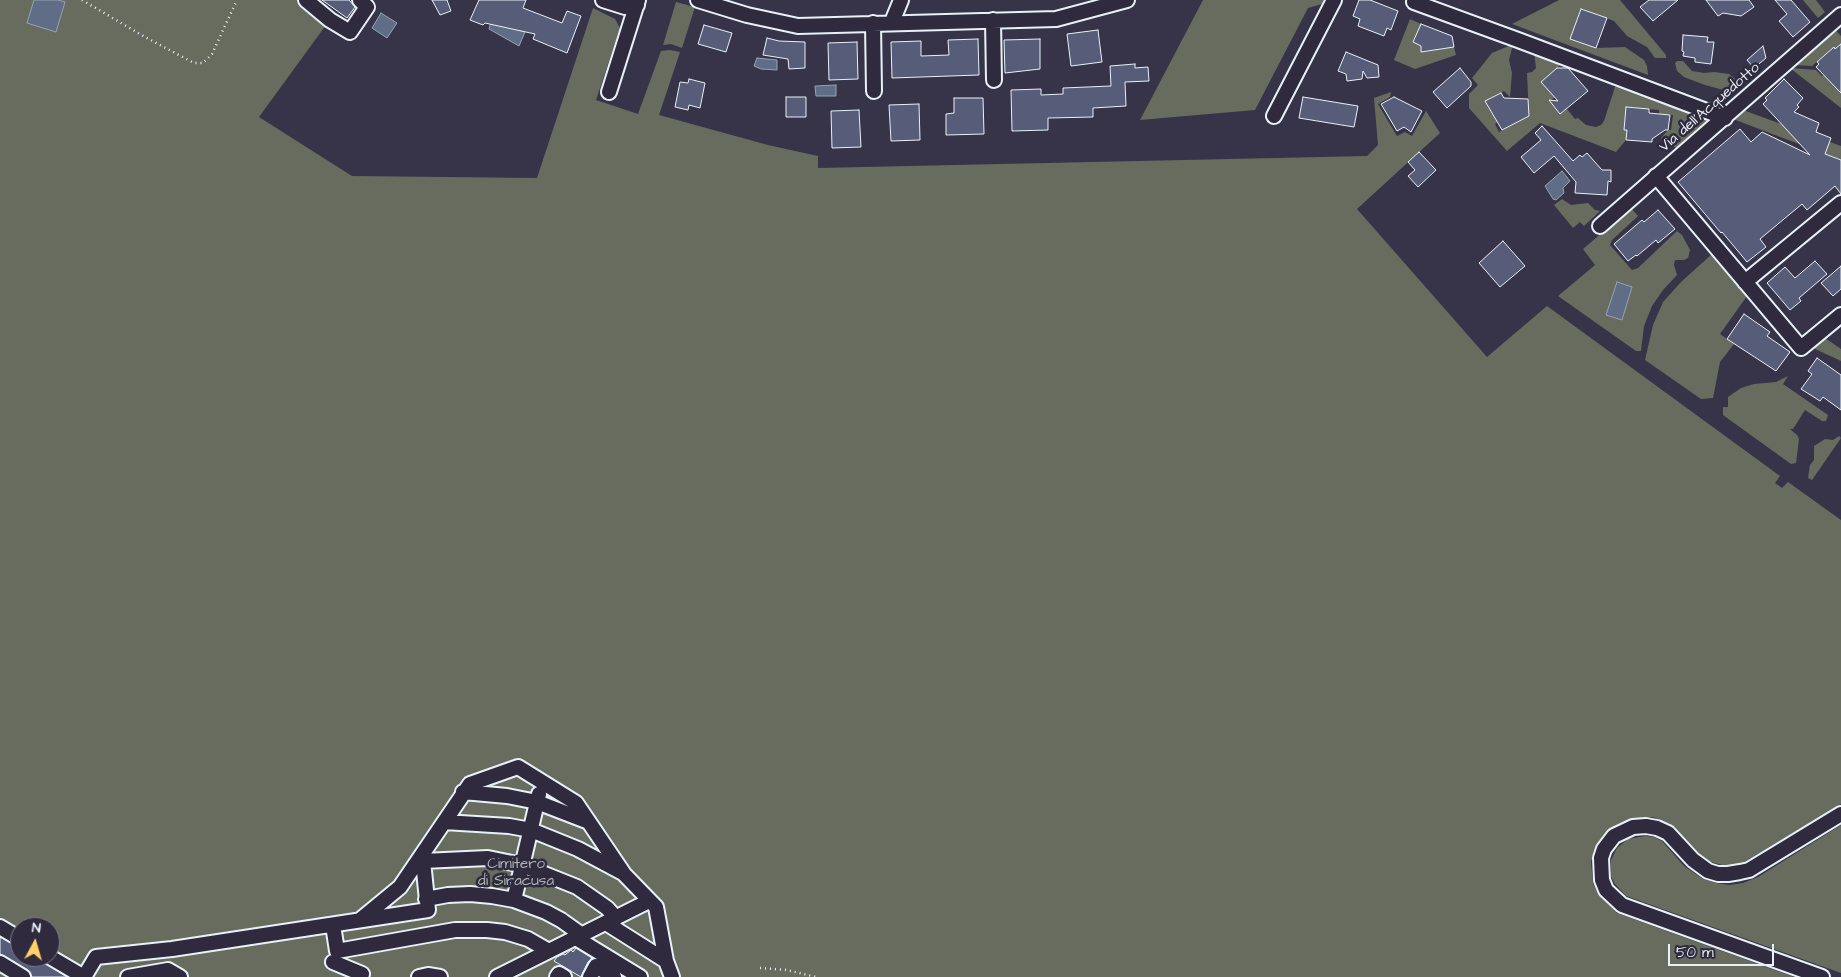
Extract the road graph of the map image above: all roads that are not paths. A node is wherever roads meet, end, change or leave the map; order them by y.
1 (306, 0) edge
2 (360, 0) edge
3 (603, 0) edge
4 (698, 0) edge
5 (901, 0) edge
6 (1127, 0) edge
7 (1334, 0) edge
8 (638, 2) edge
9 (1414, 2) dead end
10 (1841, 16) edge
11 (994, 20) junction
12 (892, 22) junction
13 (874, 23) junction
14 (994, 80) dead end
15 (874, 91) dead end
16 (610, 92) dead end
17 (1274, 116) dead end
18 (1725, 118) junction
19 (1656, 176) junction
20 (1841, 202) edge
21 (1600, 226) dead end
22 (1745, 282) junction
23 (1841, 315) edge
24 (542, 783) junction
25 (463, 792) junction
26 (537, 802) junction
27 (1841, 814) edge
28 (444, 822) junction
29 (590, 822) junction
30 (531, 830) junction
31 (421, 860) junction
32 (522, 864) junction
33 (624, 874) junction
34 (426, 900) junction
35 (514, 900) junction
36 (649, 901) junction
37 (360, 920) junction
38 (611, 920) junction
39 (333, 925) junction
40 (579, 936) junction
41 (549, 951) junction
42 (666, 960) junction
43 (333, 962) dead end
44 (0, 963) edge
45 (60, 963) edge
46 (364, 976) edge
47 (23, 977) edge
48 (84, 977) edge
49 (128, 977) edge
50 (180, 977) edge
51 (419, 977) edge
52 (440, 977) edge
53 (497, 977) edge
54 (557, 977) edge
55 (564, 977) edge
56 (590, 977) edge
57 (614, 977) edge
58 (640, 977) edge
59 (672, 977) edge
60 (1822, 977) edge

1 - 2 street
3 - 8 street
4 - 13 street
5 - 12 street
6 - 11 street
7 - 17 street
8 - 16 street
9 - 18 street
10 - 18 street, Via dell'Acquedotto
11 - 12 street
11 - 14 street
12 - 13 street
13 - 15 street
18 - 19 street, Via dell'Acquedotto
19 - 21 street, Via dell'Acquedotto
19 - 22 street
20 - 22 street
22 - 23 street
24 - 25 street
24 - 26 street
24 - 29 street
25 - 26 street
25 - 28 street
26 - 29 street
26 - 30 street
27 - 60 street
28 - 30 street
28 - 31 street
29 - 33 street
30 - 32 street
30 - 33 street
31 - 32 street
31 - 34 street
31 - 37 street
32 - 35 street
32 - 38 street
33 - 36 street
34 - 35 street
34 - 37 street
35 - 40 street
36 - 38 street
36 - 42 street
37 - 39 street
38 - 40 street
38 - 42 street
39 - 41 street
39 - 48 street
40 - 41 street
40 - 58 street
41 - 53 street
42 - 59 street
43 - 46 street
44 - 47 street
45 - 48 street
49 - 50 street
51 - 52 street
54 - 55 street
56 - 57 street

